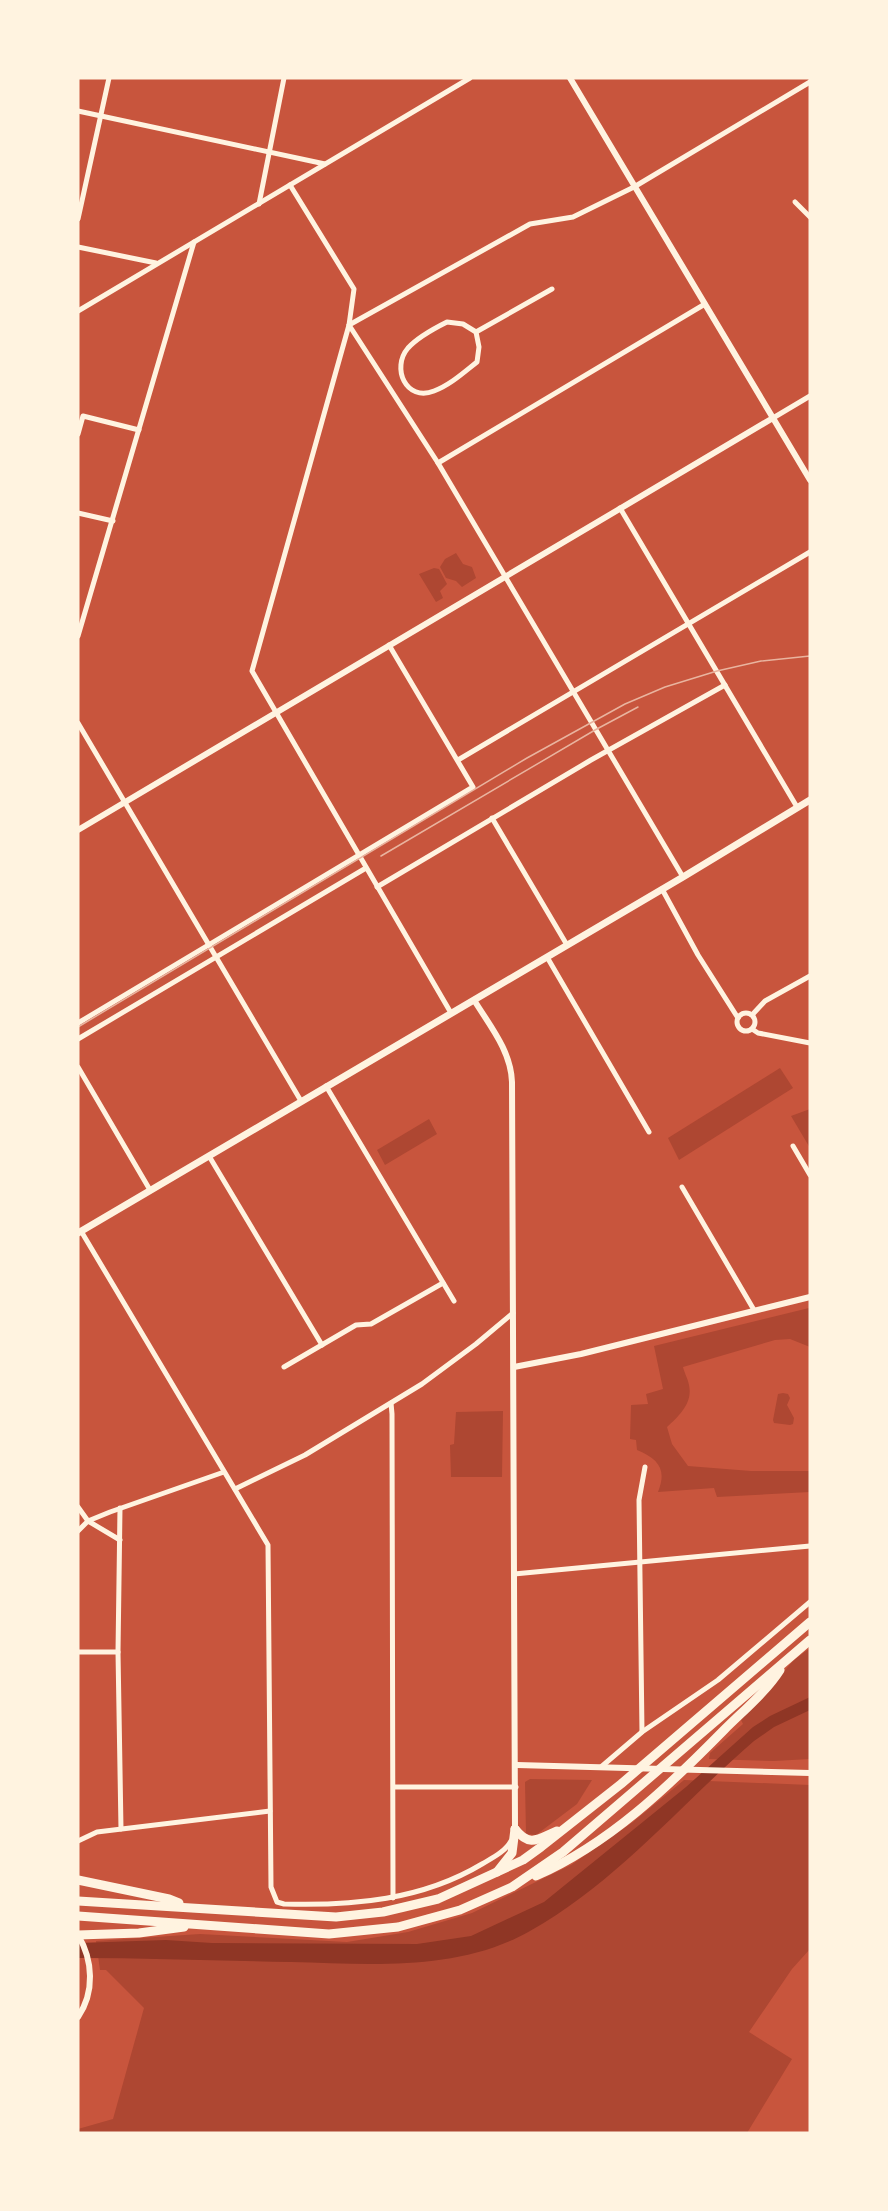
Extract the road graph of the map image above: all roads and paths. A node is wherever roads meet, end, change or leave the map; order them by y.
1 (109, 78) edge
2 (284, 78) edge
3 (460, 78) edge
4 (470, 78) edge
5 (570, 78) edge
6 (810, 82) edge
7 (459, 85) junction
8 (78, 111) edge
9 (101, 115) junction
10 (269, 152) junction
11 (325, 164) junction
12 (290, 185) junction
13 (634, 187) junction
14 (795, 202) dead end
15 (260, 204) junction
16 (810, 217) edge
17 (78, 219) edge
18 (194, 242) junction
19 (78, 247) edge
20 (157, 263) junction
21 (552, 289) dead end
22 (705, 304) junction
23 (78, 311) edge
24 (350, 325) junction
25 (476, 332) junction
26 (404, 384) junction
27 (393, 391) junction
28 (810, 396) edge
29 (773, 418) junction
30 (139, 430) junction
31 (78, 434) edge
32 (438, 462) junction
33 (810, 480) edge
34 (620, 508) junction
35 (78, 513) edge
36 (113, 521) junction
37 (810, 552) edge
38 (504, 577) junction
39 (689, 624) junction
40 (78, 636) edge
41 (389, 645) junction
42 (725, 685) junction
43 (573, 692) junction
44 (274, 714) junction
45 (78, 723) edge
46 (607, 751) junction
47 (458, 760) junction
48 (810, 800) edge
49 (125, 802) junction
50 (797, 807) junction
51 (492, 818) junction
52 (78, 830) edge
53 (359, 855) junction
54 (366, 868) junction
55 (683, 877) junction
56 (377, 887) junction
57 (662, 890) junction
58 (209, 945) junction
59 (567, 945) junction
60 (216, 956) junction
61 (547, 957) junction
62 (810, 976) edge
63 (474, 1000) junction
64 (451, 1013) junction
65 (752, 1015) junction
66 (738, 1018) junction
67 (78, 1023) edge
68 (752, 1029) junction
69 (78, 1038) edge
70 (810, 1042) edge
71 (78, 1066) edge
72 (326, 1086) junction
73 (301, 1101) junction
74 (649, 1132) dead end
75 (793, 1146) dead end
76 (209, 1156) junction
77 (810, 1175) edge
78 (682, 1187) dead end
79 (150, 1190) junction
80 (80, 1232) edge
81 (443, 1282) junction
82 (810, 1297) edge
83 (454, 1301) dead end
84 (754, 1310) junction
85 (513, 1313) junction
86 (322, 1345) junction
87 (284, 1367) dead end
88 (514, 1367) junction
89 (391, 1403) junction
90 (645, 1467) dead end
91 (225, 1472) junction
92 (235, 1490) junction
93 (78, 1506) edge
94 (120, 1508) junction
95 (88, 1521) junction
96 (78, 1531) edge
97 (120, 1540) junction
98 (810, 1546) edge
99 (640, 1562) junction
100 (514, 1574) junction
101 (810, 1602) edge
102 (810, 1622) edge
103 (810, 1641) edge
104 (78, 1652) edge
105 (118, 1652) junction
106 (786, 1661) junction
107 (642, 1732) junction
108 (517, 1765) junction
109 (601, 1767) junction
110 (684, 1770) junction
111 (810, 1773) edge
112 (393, 1787) junction
113 (516, 1787) junction
114 (270, 1811) junction
115 (515, 1828) junction
116 (565, 1828) junction
117 (121, 1829) junction
118 (78, 1841) edge
119 (497, 1873) junction
120 (78, 1880) edge
121 (512, 1887) junction
122 (393, 1898) junction
123 (78, 1901) edge
124 (187, 1906) junction
125 (78, 1916) edge
126 (195, 1924) junction
127 (79, 1937) edge
128 (78, 2017) edge

1 - 9 street
2 - 10 street
3 - 7 street
4 - 7 street
5 - 13 street
6 - 13 street
7 - 11 street
8 - 9 street
9 - 10 street
9 - 17 street
10 - 11 street
10 - 15 street
11 - 12 street
12 - 15 street
12 - 24 street
13 - 22 street
13 - 24 street
14 - 16 street
15 - 18 street
18 - 20 street
18 - 30 street
19 - 20 street
20 - 23 street
21 - 25 street
22 - 29 street
22 - 32 street
24 - 27 street
24 - 44 street
25 - 26 street
25 - 26 street
26 - 27 street
27 - 32 street
28 - 29 street
29 - 33 street
29 - 34 street
30 - 31 street
30 - 36 street
32 - 38 street
34 - 38 street
34 - 39 street
35 - 36 street
36 - 40 street
37 - 39 street
38 - 41 street
38 - 43 street
39 - 42 street
39 - 43 street
41 - 44 street
41 - 47 street
42 - 46 street
42 - 50 street
43 - 46 street
43 - 47 street
44 - 49 street
44 - 53 street
45 - 49 street
46 - 51 street
46 - 55 street
47 - 53 street
48 - 50 main road
49 - 52 street
49 - 58 street
50 - 55 main road
51 - 56 street
51 - 59 street
53 - 54 street
53 - 58 street
54 - 56 street
54 - 60 street
55 - 57 main road
56 - 64 street
57 - 59 main road
57 - 66 street
58 - 60 street
58 - 67 street
59 - 61 main road
60 - 69 street
60 - 73 street
61 - 63 main road
61 - 74 street
62 - 65 street
63 - 64 main road
63 - 85 street
64 - 72 main road
65 - 66 street
65 - 68 street
66 - 68 street
68 - 70 street
71 - 79 street
72 - 73 main road
72 - 81 street
73 - 76 main road
75 - 77 street
76 - 79 main road
76 - 86 street
78 - 84 street
79 - 80 main road
80 - 91 street
81 - 83 street
81 - 86 street
82 - 84 street
84 - 88 street
85 - 88 street
85 - 89 street
86 - 87 street
88 - 100 street
89 - 92 street
89 - 112 street
90 - 99 street
91 - 92 street
91 - 94 street
92 - 114 street
93 - 95 street
94 - 95 street
94 - 97 street
95 - 96 street
95 - 97 street
97 - 105 street
98 - 99 street
99 - 100 street
99 - 107 street
100 - 108 street
101 - 107 street
102 - 116 highway
103 - 106 highway
104 - 105 street
105 - 117 street
106 - 110 highway
106 - 121 highway
107 - 109 street
108 - 109 street
108 - 113 street
109 - 110 street
110 - 111 street
110 - 121 highway
112 - 113 street
112 - 122 street
113 - 115 street
114 - 117 street
114 - 122 street
115 - 116 highway
115 - 119 highway
115 - 122 street
116 - 119 highway
117 - 118 street
119 - 124 highway
120 - 124 highway
121 - 126 highway
123 - 124 highway
125 - 126 highway
126 - 127 highway
127 - 128 street

